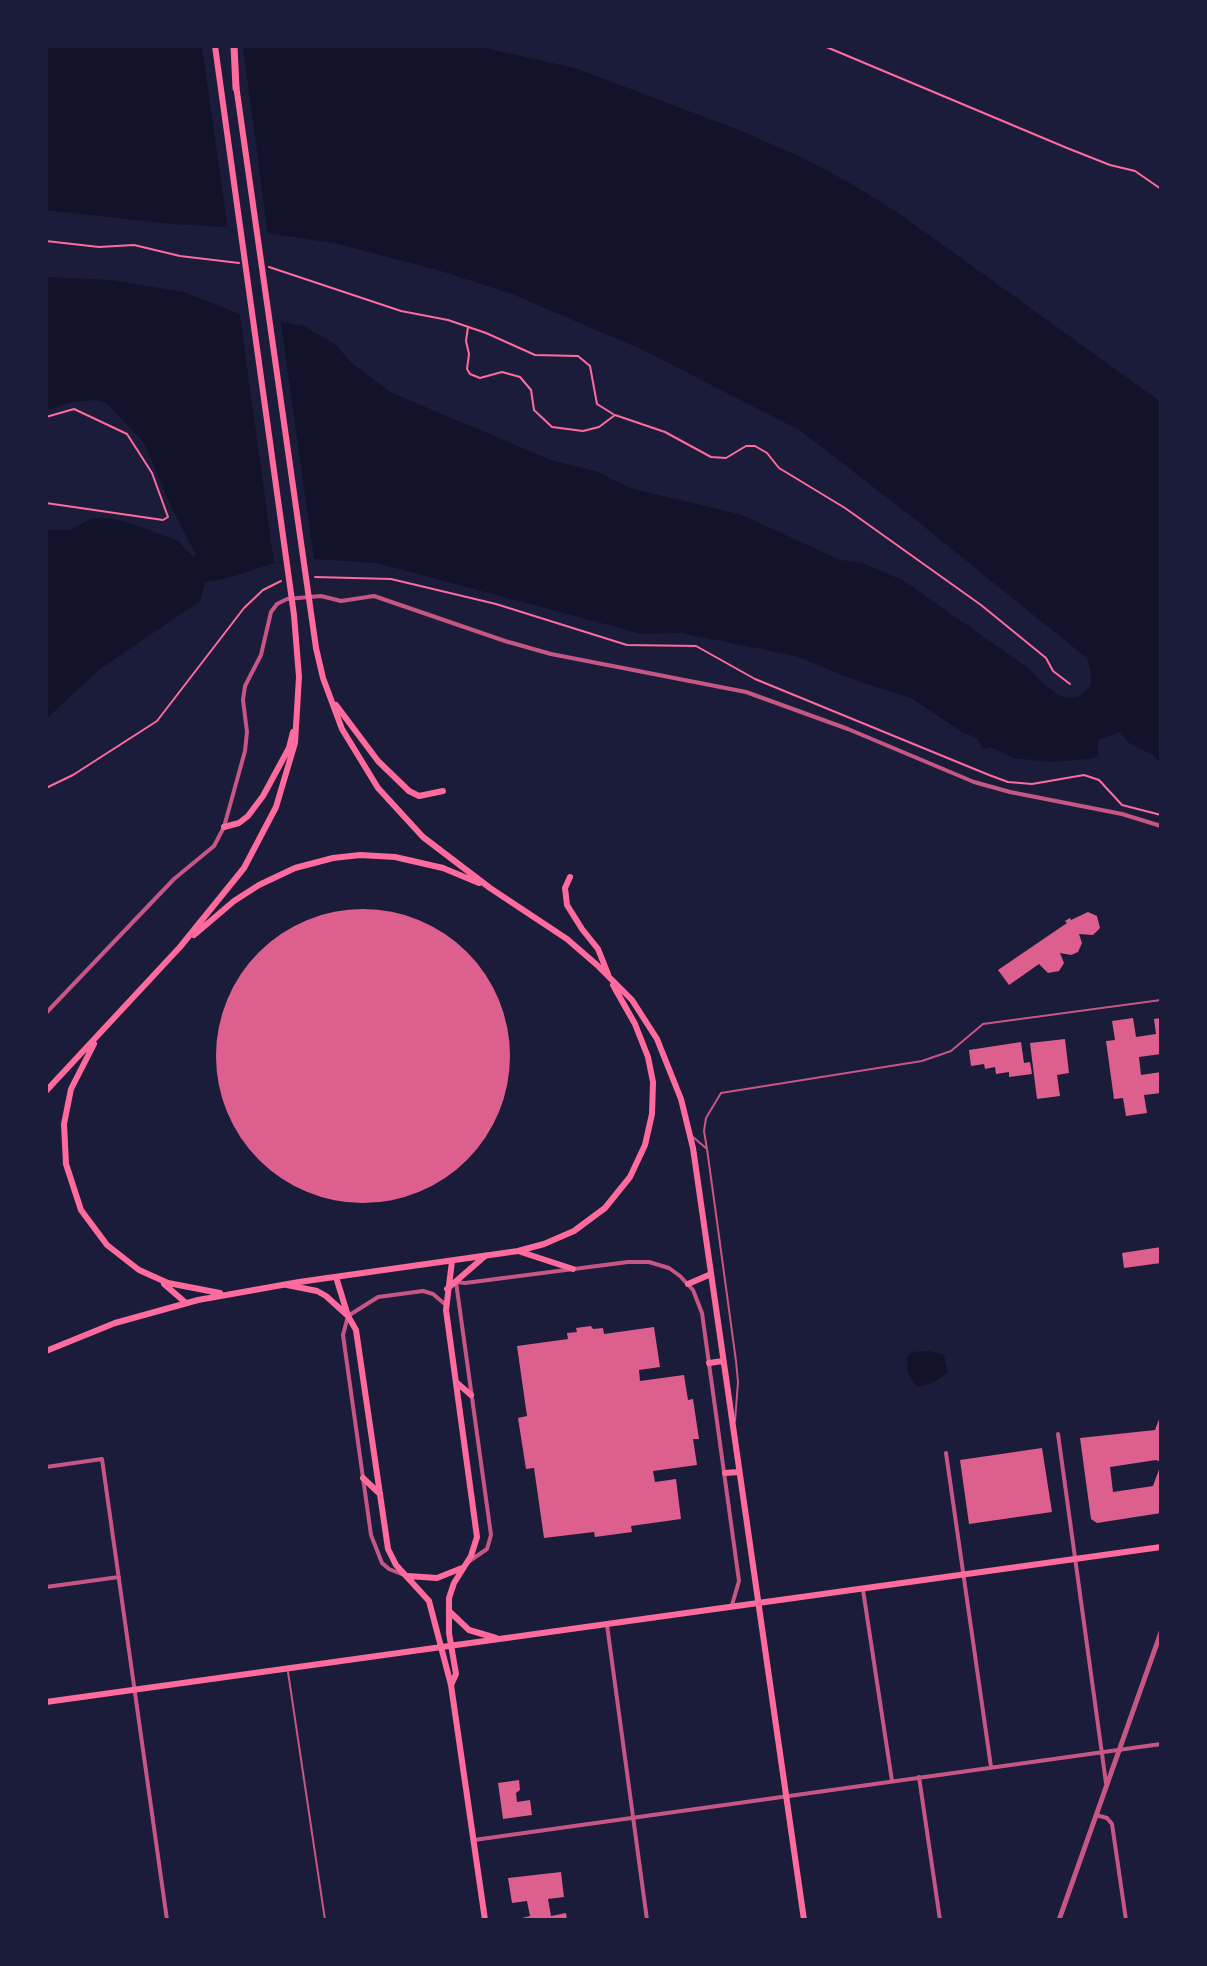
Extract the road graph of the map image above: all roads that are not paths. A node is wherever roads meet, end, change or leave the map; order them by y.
1 (215, 46) edge
2 (232, 46) edge
3 (236, 88) joint
4 (323, 678) junction
5 (298, 713) junction
6 (443, 791) dead end
7 (1161, 826) edge
8 (224, 827) junction
9 (570, 877) dead end
10 (490, 888) junction
11 (180, 947) junction
12 (609, 977) junction
13 (1161, 1000) edge
14 (46, 1013) edge
15 (88, 1048) junction
16 (47, 1091) edge
17 (690, 1135) junction
18 (707, 1149) junction
19 (518, 1251) junction
20 (485, 1256) junction
21 (452, 1261) junction
22 (573, 1269) junction
23 (711, 1274) junction
24 (336, 1277) junction
25 (160, 1280) junction
26 (456, 1282) junction
27 (688, 1284) junction
28 (287, 1285) junction
29 (447, 1289) junction
30 (231, 1293) junction
31 (186, 1303) junction
32 (446, 1305) junction
33 (348, 1316) junction
34 (46, 1351) edge
35 (723, 1361) junction
36 (709, 1363) junction
37 (455, 1381) junction
38 (471, 1395) junction
39 (1058, 1434) dead end
40 (734, 1435) junction
41 (946, 1453) dead end
42 (46, 1467) edge
43 (739, 1472) junction
44 (725, 1473) junction
45 (363, 1478) junction
46 (380, 1494) junction
47 (1161, 1547) edge
48 (1075, 1558) junction
49 (466, 1564) junction
50 (405, 1575) junction
51 (963, 1575) junction
52 (119, 1577) junction
53 (46, 1587) edge
54 (863, 1588) junction
55 (759, 1603) junction
56 (731, 1607) junction
57 (449, 1611) junction
58 (607, 1624) junction
59 (1161, 1632) edge
60 (499, 1639) junction
61 (451, 1646) junction
62 (442, 1647) junction
63 (288, 1668) junction
64 (451, 1685) junction
65 (135, 1690) junction
66 (46, 1702) edge
67 (1161, 1744) edge
68 (1120, 1749) junction
69 (1102, 1752) junction
70 (991, 1767) junction
71 (919, 1777) junction
72 (892, 1781) junction
73 (1107, 1785) junction
74 (786, 1796) junction
75 (1096, 1815) junction
76 (633, 1817) junction
77 (474, 1840) junction
78 (167, 1920) edge
79 (325, 1920) edge
80 (485, 1920) edge
81 (647, 1920) edge
82 (804, 1920) edge
83 (940, 1920) edge
84 (1059, 1920) edge
85 (1126, 1920) edge

1 - 5 main road
2 - 3 highway
3 - 4 main road
4 - 6 main road
4 - 10 main road
5 - 8 main road
5 - 11 main road
7 - 8 street
8 - 14 street
9 - 12 main road
10 - 11 main road
10 - 12 main road
11 - 15 main road
12 - 17 main road
12 - 19 main road
13 - 18 lane
15 - 16 main road
15 - 25 main road
17 - 18 lane
17 - 23 main road
18 - 40 lane
19 - 20 main road
19 - 22 main road
20 - 21 main road
20 - 26 main road
21 - 24 main road
21 - 29 main road
22 - 26 street
22 - 27 street
23 - 27 main road
23 - 35 main road
24 - 28 main road
24 - 33 main road
25 - 30 main road
25 - 31 main road
26 - 29 main road
26 - 38 street
27 - 36 street
28 - 30 main road
28 - 33 main road
29 - 32 main road
30 - 31 main road
31 - 34 main road
32 - 33 street
32 - 37 main road
33 - 45 street
33 - 46 main road
35 - 36 main road
35 - 40 main road
36 - 44 street
37 - 38 main road
37 - 49 main road
38 - 49 street
39 - 48 street
40 - 43 main road
41 - 51 street
42 - 52 street
43 - 44 main road
43 - 55 main road
44 - 56 street
45 - 46 main road
45 - 50 street
46 - 50 main road
47 - 48 main road
48 - 51 main road
48 - 69 street
49 - 50 main road
49 - 57 main road
50 - 62 main road
51 - 54 main road
51 - 70 street
52 - 53 street
52 - 65 street
54 - 55 main road
54 - 72 street
55 - 56 main road
55 - 74 main road
56 - 58 main road
57 - 60 main road
57 - 61 main road
58 - 60 main road
58 - 76 street
59 - 68 street
60 - 61 main road
61 - 62 main road
61 - 64 main road
62 - 63 main road
62 - 64 main road
63 - 65 main road
63 - 79 lane
64 - 77 main road
65 - 66 main road
65 - 78 street
67 - 68 street
68 - 69 street
68 - 73 street
69 - 70 street
69 - 73 street
70 - 71 street
71 - 72 street
71 - 83 street
72 - 74 street
73 - 75 street
74 - 76 street
74 - 82 main road
75 - 84 street
75 - 85 street
76 - 77 street
76 - 81 street
77 - 80 main road

